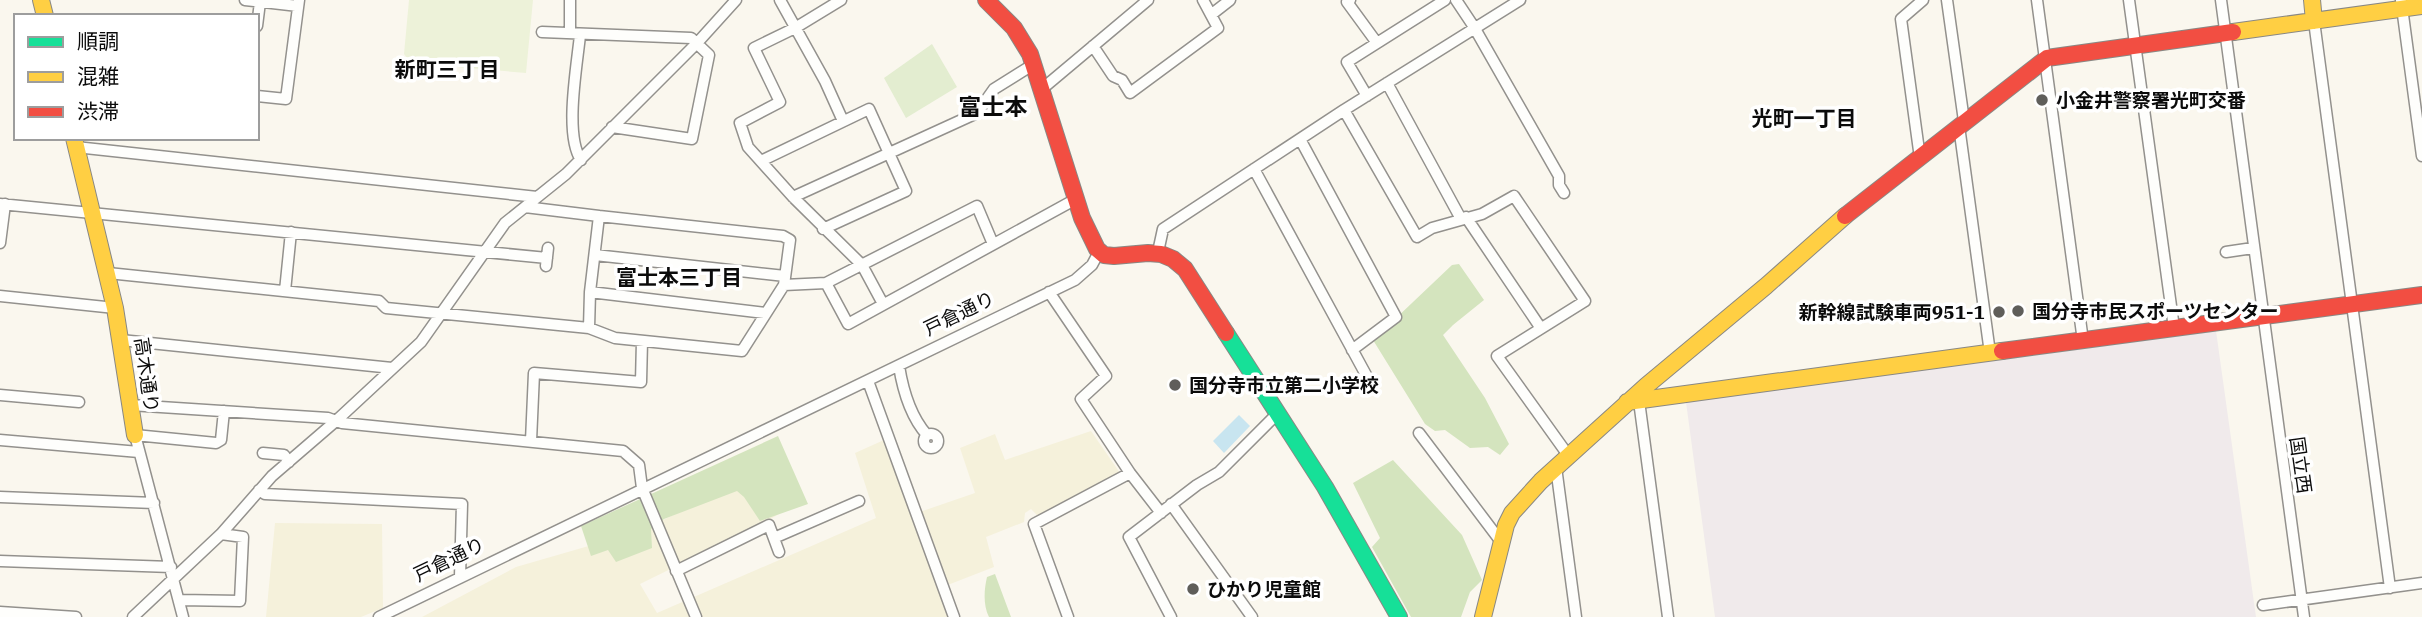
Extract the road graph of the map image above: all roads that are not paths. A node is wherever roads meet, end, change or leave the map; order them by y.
1 (245, 0) edge
2 (570, 0) edge
3 (736, 0) edge
4 (780, 0) edge
5 (841, 0) edge
6 (986, 0) edge
7 (1148, 0) edge
8 (1203, 0) edge
9 (1230, 0) edge
10 (1350, 0) edge
11 (1445, 0) edge
12 (1456, 0) edge
13 (1520, 0) edge
14 (1923, 0) edge
15 (1947, 0) edge
16 (2037, 0) edge
17 (2129, 0) edge
18 (2221, 0) edge
19 (2312, 0) edge
20 (260, 2) junction
21 (299, 3) edge
22 (2402, 4) edge
23 (2422, 6) edge
24 (258, 14) edge
25 (1212, 14) junction
26 (2314, 21) junction
27 (795, 27) junction
28 (1474, 27) junction
29 (542, 32) dead end
30 (575, 34) junction
31 (2225, 34) junction
32 (698, 43) junction
33 (1377, 43) junction
34 (2135, 45) junction
35 (1093, 46) junction
36 (2047, 58) junction
37 (1034, 64) junction
38 (1388, 83) junction
39 (1042, 89) junction
40 (259, 96) edge
41 (1367, 96) junction
42 (1344, 110) junction
43 (844, 121) junction
44 (1962, 124) junction
45 (612, 127) junction
46 (1300, 139) junction
47 (75, 143) edge
48 (889, 153) junction
49 (2422, 156) edge
50 (1920, 158) junction
51 (581, 160) junction
52 (761, 161) junction
53 (1254, 169) junction
54 (1564, 193) dead end
55 (537, 197) junction
56 (793, 197) junction
57 (1076, 199) junction
58 (2, 204) edge
59 (525, 207) junction
60 (92, 212) junction
61 (599, 216) junction
62 (1463, 218) junction
63 (823, 229) junction
64 (291, 232) junction
65 (0, 243) edge
66 (993, 244) junction
67 (2253, 248) junction
68 (484, 252) junction
69 (2226, 252) dead end
70 (1099, 253) junction
71 (1158, 253) junction
72 (594, 255) junction
73 (547, 257) dead end
74 (862, 265) junction
75 (108, 273) junction
76 (785, 281) junction
77 (826, 283) junction
78 (285, 291) junction
79 (590, 292) junction
80 (1049, 292) junction
81 (2422, 295) edge
82 (0, 296) edge
83 (883, 304) junction
84 (2351, 305) junction
85 (115, 308) junction
86 (442, 313) junction
87 (765, 313) junction
88 (2263, 317) junction
89 (1540, 327) junction
90 (589, 328) junction
91 (2174, 328) junction
92 (121, 340) junction
93 (642, 341) junction
94 (2083, 341) junction
95 (1352, 350) junction
96 (1990, 354) junction
97 (899, 366) junction
98 (392, 368) junction
99 (868, 381) junction
100 (1371, 384) dead end
101 (0, 395) edge
102 (79, 402) dead end
103 (1633, 402) junction
104 (130, 405) junction
105 (224, 411) junction
106 (1277, 414) junction
107 (337, 420) junction
108 (1419, 433) dead end
109 (135, 435) junction
110 (927, 435) dead end
111 (0, 440) edge
112 (531, 441) junction
113 (139, 452) junction
114 (263, 453) dead end
115 (1569, 455) junction
116 (289, 461) junction
117 (1556, 467) junction
118 (1130, 473) junction
119 (642, 488) junction
120 (259, 490) junction
121 (0, 497) edge
122 (859, 501) dead end
123 (154, 503) junction
124 (1171, 504) junction
125 (1161, 513) junction
126 (221, 534) junction
127 (774, 538) junction
128 (1502, 542) junction
129 (779, 552) dead end
130 (0, 561) edge
131 (676, 570) junction
132 (172, 572) junction
133 (460, 577) junction
134 (2422, 583) edge
135 (2390, 588) junction
136 (2302, 599) junction
137 (180, 600) junction
138 (2263, 605) dead end
139 (0, 612) edge
140 (76, 617) edge
141 (133, 617) edge
142 (183, 617) edge
143 (379, 617) edge
144 (696, 617) edge
145 (954, 617) edge
146 (1068, 617) edge
147 (1171, 617) edge
148 (1252, 617) edge
149 (1399, 617) edge
150 (1483, 617) edge
151 (1576, 617) edge
152 (1668, 617) edge
153 (2304, 617) edge

1 - 20 street
2 - 30 street
3 - 32 street
4 - 27 street
5 - 27 street
6 - 37 street
7 - 35 street
8 - 25 street
9 - 25 street
10 - 33 street
11 - 33 street
12 - 28 street
13 - 28 street
14 - 50 street
15 - 44 street
16 - 36 street
17 - 34 street
18 - 31 street, 国立西
19 - 26 street
20 - 21 street
20 - 24 street
21 - 40 street
22 - 23 street
22 - 26 street
22 - 49 street
25 - 35 street
26 - 31 street
26 - 84 street
27 - 43 street
27 - 52 street
28 - 38 street
28 - 54 street
29 - 30 street
30 - 32 street
30 - 51 street
31 - 34 street
31 - 67 street, 国立西
32 - 45 street
32 - 45 street
33 - 41 street
34 - 36 street
34 - 91 street
35 - 39 street
36 - 44 street
36 - 94 street
37 - 39 street
37 - 48 street
38 - 41 street
38 - 62 street
39 - 57 street
41 - 42 street
42 - 46 street
42 - 62 street
43 - 48 street
43 - 52 street
44 - 50 street
44 - 96 street
45 - 51 street
46 - 53 street
46 - 95 street
47 - 55 street
47 - 60 street, 高木通り
48 - 56 street
48 - 63 street
50 - 103 street
51 - 55 street
52 - 56 street
53 - 71 street
53 - 95 street
55 - 59 street
56 - 63 street
57 - 66 street
57 - 70 street
58 - 60 street
58 - 65 street
59 - 61 street
59 - 68 street
60 - 64 street
60 - 75 street, 高木通り
61 - 72 street
61 - 76 street
62 - 89 street
62 - 89 street
63 - 74 street
64 - 68 street
64 - 78 street
66 - 74 street
66 - 83 street
67 - 69 street
67 - 88 street, 国立西
68 - 73 street
68 - 86 street
70 - 71 street
70 - 80 street, 戸倉通り
71 - 106 street
72 - 76 street
72 - 79 street
74 - 77 street
74 - 83 street
75 - 78 street
75 - 85 street, 高木通り
76 - 77 street
76 - 87 street
77 - 83 street
78 - 86 street
79 - 87 street
79 - 90 street
80 - 97 street, 戸倉通り
80 - 118 street
81 - 84 street
82 - 85 street
84 - 88 street
84 - 135 street
85 - 92 street, 高木通り
86 - 90 street
86 - 98 street
87 - 93 street
88 - 91 street
88 - 136 street, 国立西
89 - 115 street
90 - 93 street
91 - 94 street
92 - 98 street
92 - 104 street, 高木通り
93 - 112 street
94 - 96 street
95 - 100 street
96 - 103 street
97 - 99 street, 戸倉通り
97 - 110 street
98 - 107 street
99 - 119 street, 戸倉通り
99 - 145 street
101 - 102 street
103 - 115 street
103 - 152 street
104 - 105 street
104 - 109 street, 高木通り
105 - 107 street
105 - 109 street
106 - 124 street
106 - 149 street
107 - 112 street
107 - 116 street
108 - 128 street
109 - 113 street, 高木通り
111 - 113 street
112 - 119 street
113 - 123 street, 高木通り
114 - 116 street
115 - 117 street
116 - 120 street
117 - 128 street
117 - 151 street
118 - 125 street
118 - 146 street
119 - 131 street
119 - 133 street, 戸倉通り
120 - 126 street
120 - 133 street
121 - 123 street
122 - 127 street
123 - 132 street, 高木通り
124 - 125 street
124 - 148 street
125 - 147 street
126 - 132 street
126 - 137 street
127 - 129 street
127 - 131 street
128 - 150 street
130 - 132 street
131 - 144 street
132 - 137 street, 高木通り
132 - 141 street
133 - 143 street, 戸倉通り
134 - 135 street
135 - 136 street
136 - 138 street
136 - 153 street, 国立西
137 - 142 street, 高木通り
139 - 140 street

